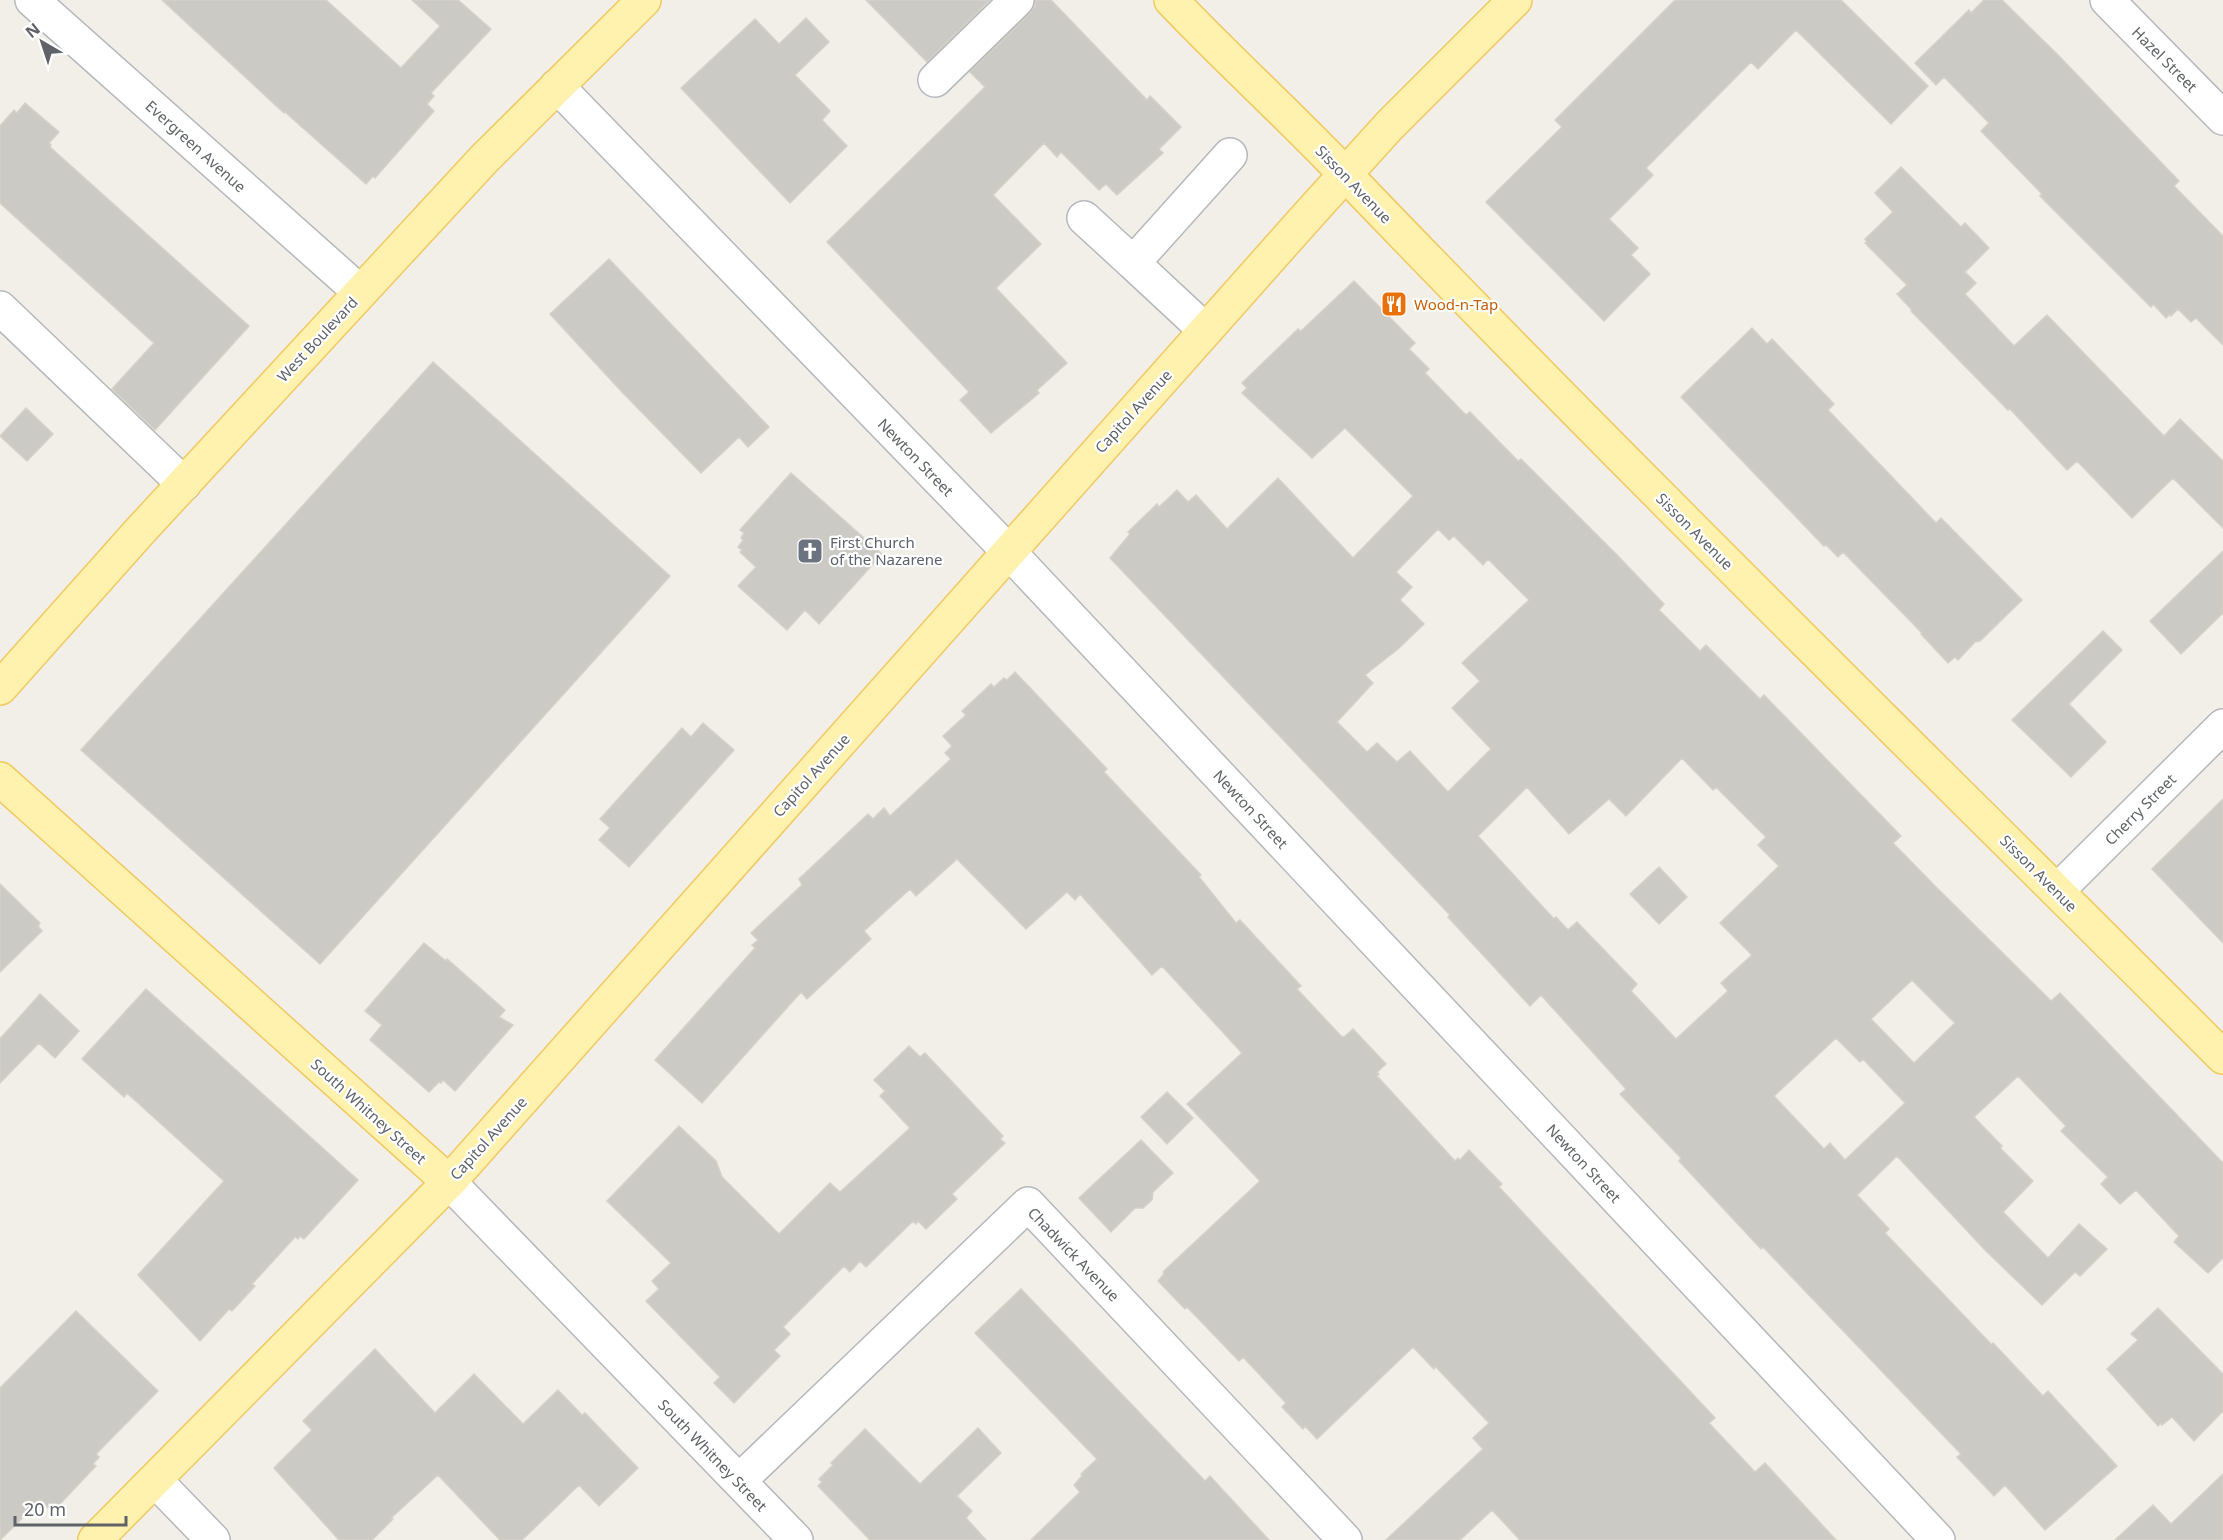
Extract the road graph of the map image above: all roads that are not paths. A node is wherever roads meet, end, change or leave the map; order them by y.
1 (32, 0) edge
2 (644, 0) edge
3 (1017, 0) edge
4 (1171, 0) edge
5 (1515, 0) edge
6 (2107, 0) edge
7 (935, 80) dead end
8 (557, 86) junction
9 (2223, 118) edge
10 (1230, 155) dead end
11 (1346, 174) junction
12 (1084, 218) dead end
13 (1133, 263) junction
14 (360, 292) junction
15 (0, 308) edge
16 (1205, 330) junction
17 (184, 484) junction
18 (1009, 552) junction
19 (0, 688) edge
20 (2223, 726) edge
21 (0, 779) edge
22 (2057, 891) junction
23 (2223, 1057) edge
24 (449, 1182) junction
25 (155, 1480) junction
26 (739, 1481) junction
27 (95, 1540) edge
28 (213, 1540) edge
29 (796, 1540) edge
30 (1345, 1540) edge
31 (1938, 1540) edge

1 - 14 street, Evergreen Avenue
2 - 8 main road, West Boulevard
3 - 7 street
4 - 11 main road, Sisson Avenue
5 - 11 main road, Capitol Avenue
6 - 9 street, Hazel Street
8 - 14 main road, West Boulevard
8 - 18 street, Newton Street
10 - 13 street
11 - 16 main road, Capitol Avenue
11 - 22 main road, Sisson Avenue
12 - 13 street
13 - 16 street
14 - 17 main road, West Boulevard
15 - 17 street
16 - 18 main road, Capitol Avenue
17 - 19 main road, West Boulevard
18 - 24 main road, Capitol Avenue
18 - 31 street, Newton Street
20 - 22 street, Cherry Street
21 - 24 main road, South Whitney Street
22 - 23 main road, Sisson Avenue
24 - 25 main road, Capitol Avenue
24 - 26 street, South Whitney Street
25 - 27 main road, Capitol Avenue
25 - 28 street
26 - 29 street, South Whitney Street
26 - 30 street, Chadwick Avenue

